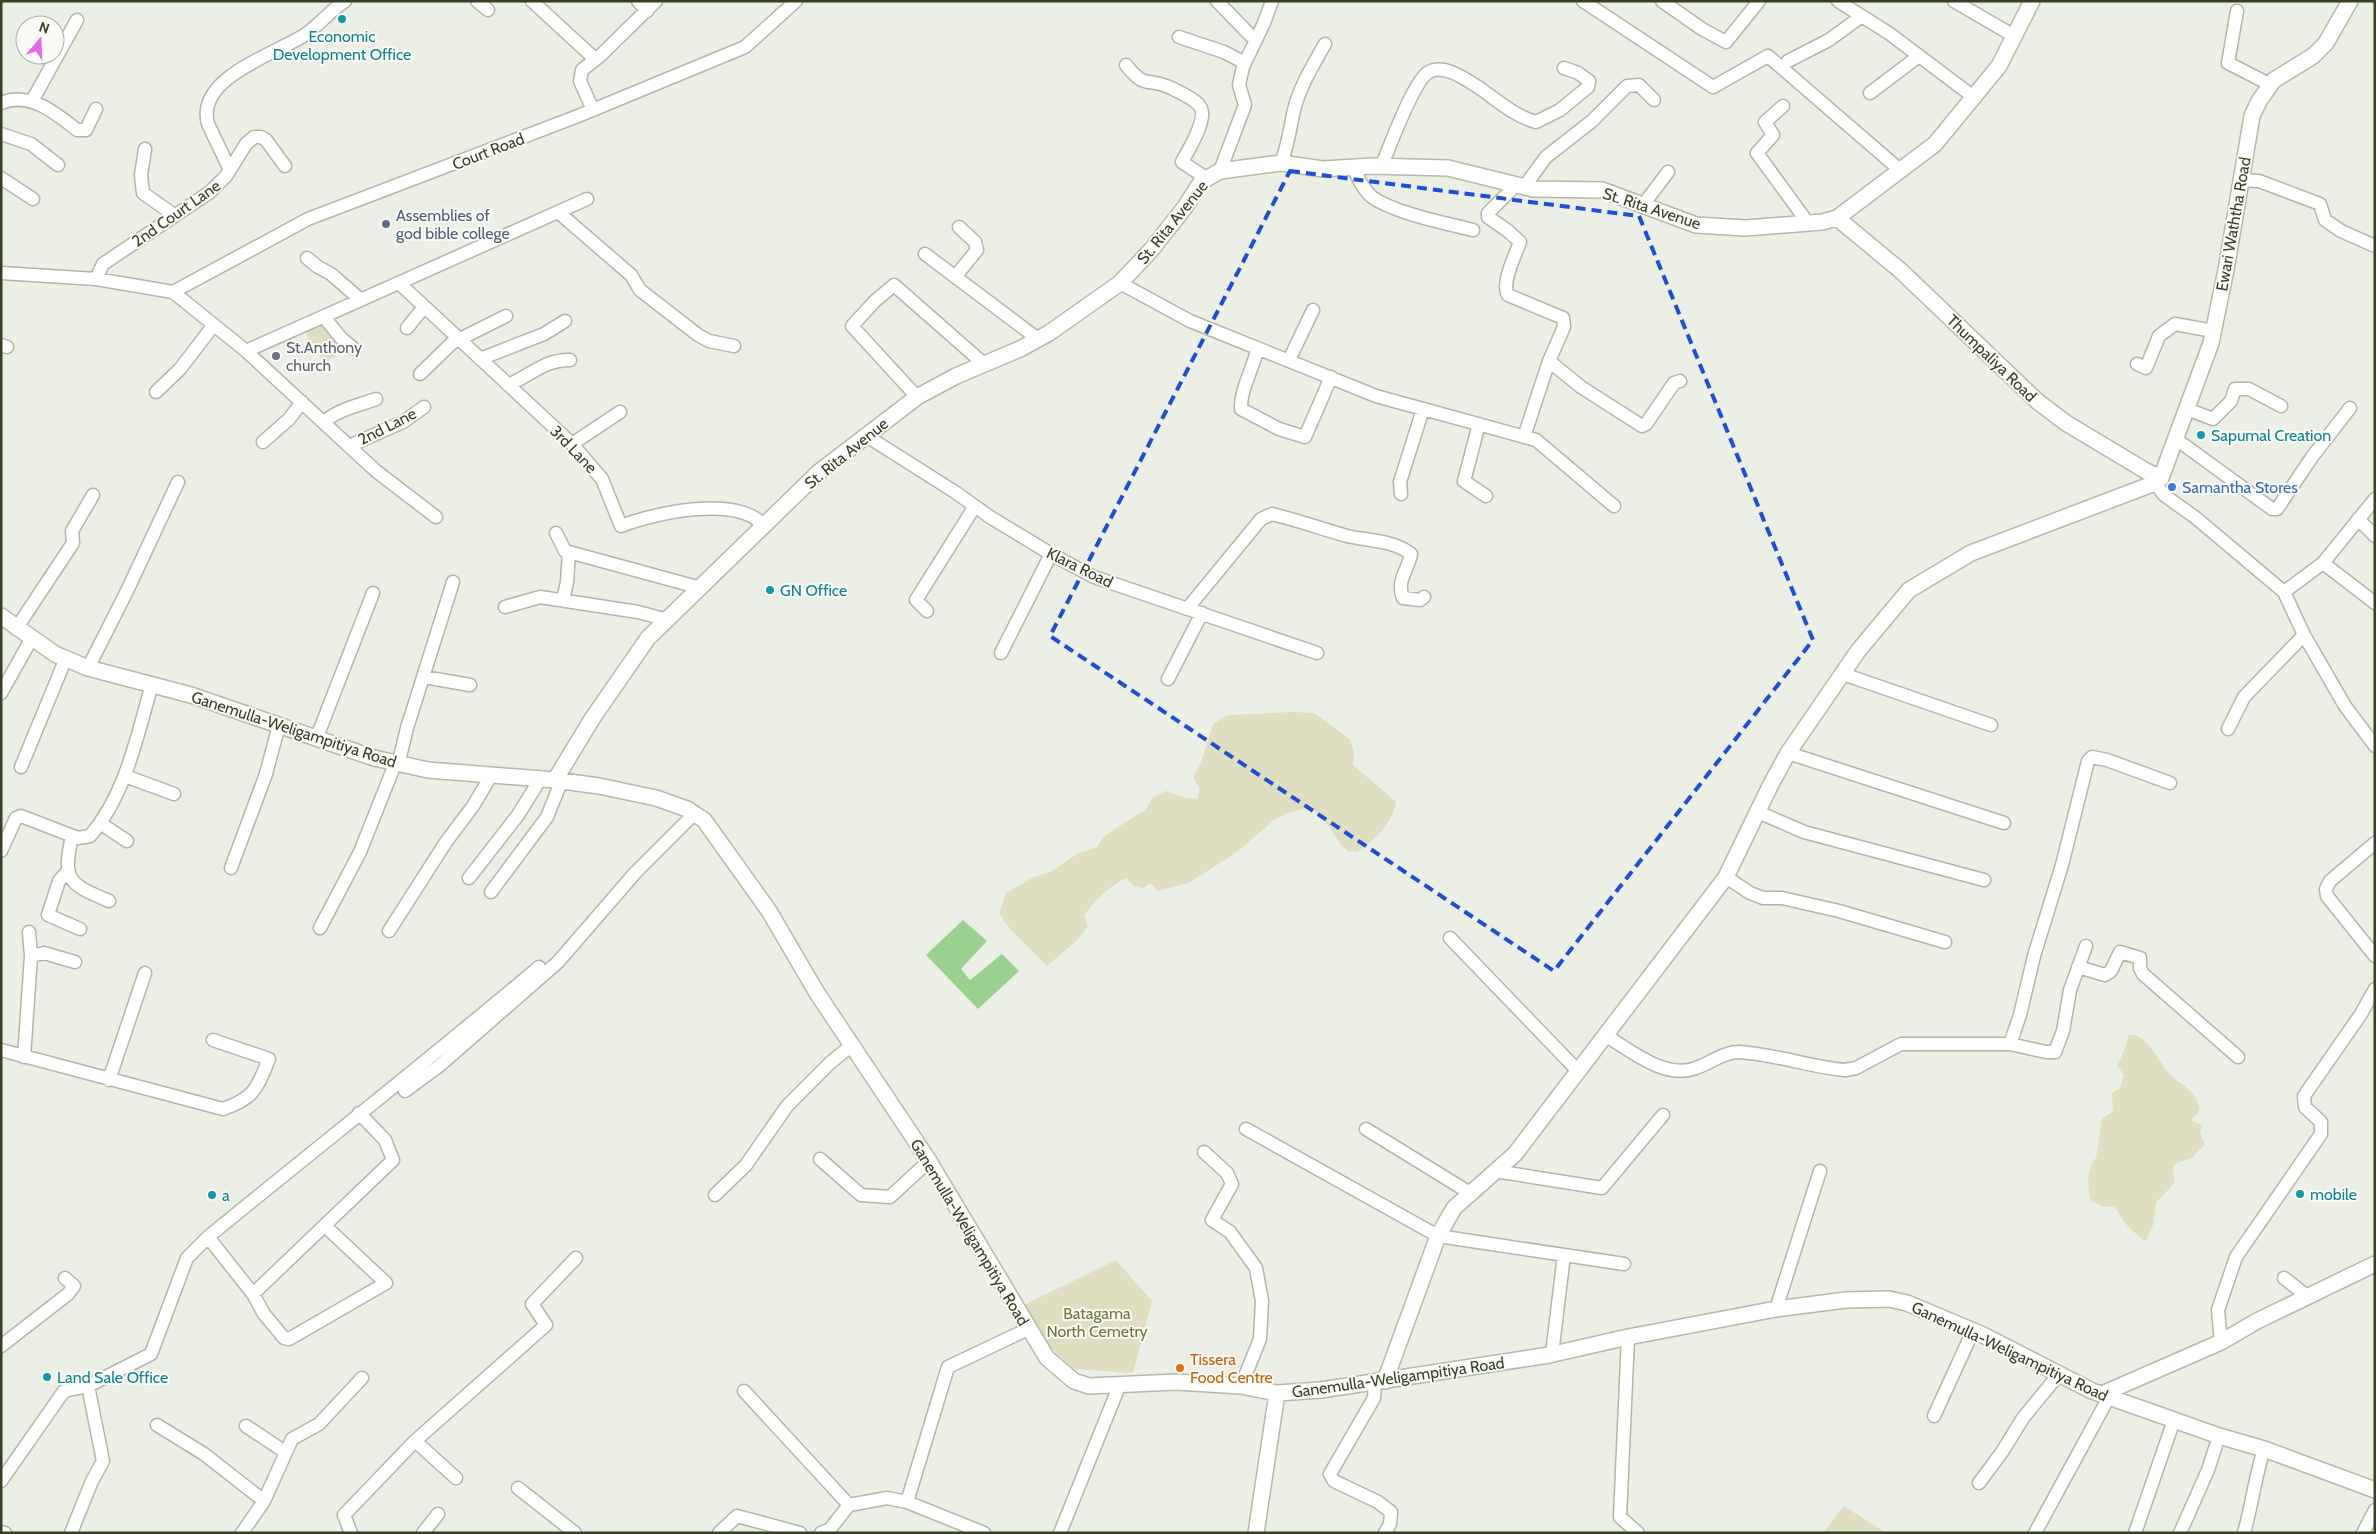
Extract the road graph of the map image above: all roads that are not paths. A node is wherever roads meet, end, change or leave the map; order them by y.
1 (345, 1) edge
2 (477, 1) edge
3 (532, 1) edge
4 (656, 1) edge
5 (796, 1) edge
6 (1217, 1) edge
7 (1272, 1) edge
8 (1583, 1) edge
9 (1662, 1) edge
10 (1759, 1) edge
11 (1838, 1) edge
12 (1954, 1) edge
13 (2032, 1) edge
14 (2350, 1) edge
15 (642, 6) edge
16 (488, 10) dead end
17 (2237, 11) dead end
18 (1862, 16) junction
19 (77, 20) dead end
20 (2014, 36) junction
21 (1179, 37) dead end
22 (1257, 38) junction
23 (1325, 44) dead end
24 (1919, 56) junction
25 (595, 59) junction
26 (1788, 61) dead end
27 (1245, 63) junction
28 (1126, 65) dead end
29 (1564, 68) dead end
30 (2271, 85) junction
31 (1870, 93) dead end
32 (1975, 98) junction
33 (1654, 100) dead end
34 (32, 101) junction
35 (1, 103) edge
36 (1783, 106) dead end
37 (96, 109) dead end
38 (593, 110) junction
39 (1, 134) edge
40 (144, 149) dead end
41 (1282, 163) junction
42 (58, 165) dead end
43 (285, 166) dead end
44 (1382, 166) junction
45 (1353, 168) junction
46 (230, 170) junction
47 (1900, 170) junction
48 (1668, 172) dead end
49 (1213, 174) junction
50 (1, 178) edge
51 (2240, 180) junction
52 (1520, 186) junction
53 (33, 199) dead end
54 (588, 200) dead end
55 (1643, 205) junction
56 (558, 212) junction
57 (174, 215) junction
58 (1837, 218) junction
59 (1808, 223) junction
60 (958, 227) dead end
61 (1472, 230) dead end
62 (2375, 246) edge
63 (924, 254) dead end
64 (307, 258) dead end
65 (1, 273) edge
66 (955, 276) junction
67 (96, 278) junction
68 (399, 283) junction
69 (1120, 283) junction
70 (174, 292) junction
71 (361, 300) junction
72 (424, 307) junction
73 (1313, 310) dead end
74 (506, 316) dead end
75 (324, 317) junction
76 (565, 321) dead end
77 (214, 326) junction
78 (407, 328) dead end
79 (2213, 331) junction
80 (1038, 339) junction
81 (460, 340) junction
82 (734, 346) dead end
83 (352, 348) dead end
84 (1257, 350) junction
85 (246, 351) junction
86 (480, 359) junction
87 (570, 360) dead end
88 (1289, 360) junction
89 (1549, 361) junction
90 (984, 364) junction
91 (2136, 364) dead end
92 (420, 374) dead end
93 (1331, 377) junction
94 (1680, 381) dead end
95 (508, 385) junction
96 (156, 392) dead end
97 (917, 397) junction
98 (376, 399) dead end
99 (302, 402) junction
100 (2282, 406) dead end
101 (424, 407) dead end
102 (2350, 408) dead end
103 (1423, 409) junction
104 (2187, 409) junction
105 (620, 412) dead end
106 (324, 422) junction
107 (1479, 424) junction
108 (865, 436) junction
109 (1524, 436) junction
110 (2176, 439) junction
111 (262, 442) dead end
112 (572, 444) junction
113 (349, 446) junction
114 (2158, 480) junction
115 (178, 482) dead end
116 (1401, 494) dead end
117 (93, 495) dead end
118 (1486, 496) dead end
119 (2375, 499) edge
120 (974, 506) junction
121 (1614, 506) dead end
122 (436, 516) dead end
123 (2358, 519) junction
124 (764, 526) junction
125 (556, 533) dead end
126 (2375, 536) edge
127 (568, 552) junction
128 (1051, 554) junction
129 (2323, 563) junction
130 (453, 582) dead end
131 (701, 588) junction
132 (2284, 592) junction
133 (373, 593) dead end
134 (1424, 597) dead end
135 (563, 600) junction
136 (2375, 603) edge
137 (505, 607) dead end
138 (1188, 609) junction
139 (927, 611) dead end
140 (1202, 613) junction
141 (1, 616) edge
142 (668, 620) junction
143 (16, 629) junction
144 (2304, 635) junction
145 (32, 638) junction
146 (1317, 652) dead end
147 (1001, 653) dead end
148 (66, 658) junction
149 (88, 668) junction
150 (1843, 674) junction
151 (424, 677) junction
152 (1168, 679) dead end
153 (152, 684) junction
154 (470, 685) dead end
155 (1, 693) edge
156 (1991, 724) dead end
157 (279, 725) junction
158 (2228, 729) dead end
159 (317, 737) junction
160 (2375, 746) edge
161 (1788, 753) junction
162 (396, 764) junction
163 (20, 767) dead end
164 (492, 774) junction
165 (125, 776) junction
166 (552, 779) junction
167 (2170, 783) dead end
168 (174, 794) dead end
169 (1758, 812) junction
170 (694, 814) junction
171 (100, 823) junction
172 (2004, 823) dead end
173 (72, 836) junction
174 (127, 840) dead end
175 (2375, 843) edge
176 (1, 851) edge
177 (231, 868) dead end
178 (67, 872) junction
179 (1726, 877) junction
180 (469, 878) dead end
181 (1984, 880) dead end
182 (491, 892) dead end
183 (109, 901) dead end
184 (320, 928) dead end
185 (80, 929) dead end
186 (29, 932) dead end
187 (389, 932) dead end
188 (1450, 938) dead end
189 (1945, 942) dead end
190 (2086, 946) dead end
191 (31, 956) junction
192 (2375, 956) edge
193 (75, 962) dead end
194 (538, 967) dead end
195 (2078, 967) junction
196 (145, 973) dead end
197 (2375, 990) edge
198 (1605, 1035) junction
199 (213, 1040) dead end
200 (852, 1044) junction
201 (2010, 1044) junction
202 (1, 1050) edge
203 (24, 1057) junction
204 (2238, 1057) dead end
205 (1578, 1071) junction
206 (109, 1080) junction
207 (405, 1091) dead end
208 (359, 1113) junction
209 (1663, 1115) dead end
210 (1246, 1129) dead end
211 (1366, 1129) dead end
212 (1204, 1152) dead end
213 (820, 1159) dead end
214 (929, 1161) junction
215 (1495, 1171) junction
216 (1820, 1171) dead end
217 (1470, 1193) junction
218 (715, 1195) dead end
219 (325, 1226) junction
220 (1438, 1236) junction
221 (208, 1237) junction
222 (1564, 1255) junction
223 (576, 1258) dead end
224 (1624, 1264) dead end
225 (2375, 1264) edge
226 (65, 1278) dead end
227 (2284, 1278) dead end
228 (252, 1294) junction
229 (2308, 1297) junction
230 (1776, 1309) junction
231 (1028, 1329) junction
232 (1974, 1331) junction
233 (1628, 1336) junction
234 (2222, 1342) junction
235 (1, 1346) edge
236 (1552, 1354) junction
237 (2060, 1373) junction
238 (362, 1378) dead end
239 (1380, 1382) junction
240 (1120, 1384) junction
241 (88, 1386) junction
242 (1241, 1386) junction
243 (744, 1391) dead end
244 (1277, 1393) junction
245 (2106, 1396) junction
246 (1934, 1416) dead end
247 (2174, 1420) junction
248 (157, 1425) dead end
249 (246, 1426) dead end
250 (2219, 1436) junction
251 (415, 1441) junction
252 (2264, 1449) junction
253 (285, 1452) junction
254 (456, 1478) dead end
255 (1, 1481) edge
256 (1979, 1483) dead end
257 (518, 1488) dead end
258 (2375, 1490) edge
259 (264, 1501) junction
260 (907, 1502) junction
261 (849, 1506) junction
262 (2375, 1510) edge
263 (438, 1514) dead end
264 (1, 1532) edge
265 (5, 1533) edge
266 (71, 1533) edge
267 (242, 1533) edge
268 (351, 1533) edge
269 (423, 1533) edge
270 (575, 1533) edge
271 (719, 1533) edge
272 (800, 1533) edge
273 (821, 1533) edge
274 (984, 1533) edge
275 (1060, 1533) edge
276 (1256, 1533) edge
277 (1385, 1533) edge
278 (1638, 1533) edge
279 (2035, 1533) edge
280 (2135, 1533) edge
281 (2180, 1533) edge
282 (2244, 1533) edge
283 (2363, 1533) edge

1 - 46 street, 2nd Court Lane
2 - 16 street
3 - 25 street
4 - 15 street
5 - 38 street, Court Road
6 - 22 street
7 - 22 street
8 - 47 street
9 - 10 street
11 - 18 street
12 - 20 street
13 - 20 street, St. Rita Avenue
14 - 30 street, Ewari Waththa Road
15 - 25 street
17 - 30 street
18 - 24 street
18 - 26 street
19 - 34 street
20 - 32 street, St. Rita Avenue
21 - 27 street
22 - 27 street
23 - 41 street
24 - 31 street
24 - 32 street
25 - 38 street
27 - 49 street
28 - 49 street
29 - 44 street
30 - 51 street, Ewari Waththa Road
32 - 47 street, St. Rita Avenue
33 - 52 street
34 - 35 street
34 - 37 street
36 - 59 street
38 - 70 street, Court Road
39 - 42 street
40 - 57 street
41 - 45 street, St. Rita Avenue
41 - 49 street, St. Rita Avenue
43 - 46 street
44 - 45 street, St. Rita Avenue
44 - 52 street, St. Rita Avenue
45 - 61 street
46 - 57 street, 2nd Court Lane
47 - 58 street, St. Rita Avenue
48 - 55 street
49 - 69 street, St. Rita Avenue
50 - 53 street
51 - 62 street
51 - 79 street, Ewari Waththa Road
52 - 55 street, St. Rita Avenue
52 - 89 street
54 - 56 street
55 - 59 street, St. Rita Avenue
56 - 68 street
56 - 82 street
57 - 67 street, 2nd Court Lane
58 - 59 street, St. Rita Avenue
58 - 114 street, Thumpaliya Road
60 - 66 street
63 - 66 street
64 - 71 street
65 - 67 street
66 - 80 street
67 - 70 street
68 - 71 street
68 - 72 street, 3rd Lane
69 - 80 street, St. Rita Avenue
69 - 84 street
70 - 77 street
71 - 75 street
72 - 78 street
72 - 81 street, 3rd Lane
73 - 88 street
74 - 81 street
75 - 83 street
75 - 85 street
76 - 86 street
77 - 85 street
77 - 96 street
79 - 91 street
79 - 104 street, Ewari Waththa Road
80 - 90 street, St. Rita Avenue
81 - 86 street, 3rd Lane
81 - 92 street
84 - 88 street
84 - 93 street
85 - 99 street
86 - 95 street, 3rd Lane
87 - 95 street
88 - 93 street
89 - 94 street
89 - 109 street
90 - 97 street, St. Rita Avenue
90 - 97 street
93 - 103 street
95 - 112 street, 3rd Lane
97 - 108 street, St. Rita Avenue
98 - 106 street
99 - 106 street
99 - 111 street
100 - 104 street
101 - 113 street, 2nd Lane
102 - 110 street
103 - 107 street
103 - 116 street
104 - 110 street, Ewari Waththa Road
105 - 112 street
106 - 113 street
107 - 109 street
107 - 118 street
108 - 120 street, Klara Road
108 - 124 street, St. Rita Avenue
109 - 121 street
110 - 114 street, Ewari Waththa Road
112 - 124 street, 3rd Lane
113 - 122 street
114 - 132 street
114 - 150 street
115 - 149 street
117 - 143 street
119 - 123 street
120 - 128 street, Klara Road
120 - 139 street
123 - 126 street
123 - 129 street
124 - 131 street, St. Rita Avenue
125 - 127 street
127 - 131 street
127 - 135 street
128 - 138 street, Klara Road
128 - 147 street
129 - 132 street
129 - 136 street
130 - 151 street
131 - 142 street, St. Rita Avenue
132 - 144 street
133 - 159 street
134 - 138 street
135 - 137 street
135 - 142 street
138 - 140 street, Klara Road
140 - 146 street, Klara Road
140 - 152 street
141 - 143 street, Ganemulla-Weligampitiya Road
142 - 166 street, St. Rita Avenue
143 - 145 street, Ganemulla-Weligampitiya Road
144 - 158 street
144 - 160 street
145 - 148 street, Ganemulla-Weligampitiya Road
145 - 155 street
148 - 149 street, Ganemulla-Weligampitiya Road
148 - 163 street
149 - 153 street, Ganemulla-Weligampitiya Road
150 - 156 street
150 - 161 street
151 - 154 street
151 - 162 street
153 - 157 street, Ganemulla-Weligampitiya Road
153 - 165 street
157 - 159 street, Ganemulla-Weligampitiya Road
157 - 177 street
159 - 162 street, Ganemulla-Weligampitiya Road
161 - 169 street
161 - 172 street
162 - 164 street, Ganemulla-Weligampitiya Road
162 - 184 street
164 - 166 street, Ganemulla-Weligampitiya Road
164 - 187 street
165 - 168 street
165 - 171 street
166 - 170 street, Ganemulla-Weligampitiya Road
166 - 180 street
166 - 182 street
167 - 201 street
169 - 179 street
169 - 181 street
170 - 200 street, Ganemulla-Weligampitiya Road
170 - 207 street
171 - 173 street
171 - 174 street
173 - 176 street
173 - 178 street
175 - 192 street
178 - 183 street
178 - 185 street
179 - 189 street
179 - 198 street
186 - 191 street
188 - 205 street
190 - 195 street
191 - 193 street
191 - 203 street
194 - 208 street
195 - 201 street
195 - 204 street
196 - 206 street
197 - 234 street
198 - 201 street
198 - 205 street
199 - 206 street
200 - 214 street, Ganemulla-Weligampitiya Road
200 - 218 street
202 - 203 street
203 - 206 street
205 - 215 street
208 - 219 street
208 - 221 street
209 - 215 street
210 - 220 street
211 - 217 street
212 - 242 street
213 - 214 street
214 - 231 street, Ganemulla-Weligampitiya Road
215 - 217 street
216 - 230 street
217 - 220 street
219 - 228 street
219 - 228 street
220 - 222 street
220 - 239 street
221 - 228 street
221 - 241 street
222 - 224 street
222 - 236 street
223 - 251 street
225 - 229 street
226 - 235 street
227 - 229 street
229 - 234 street
230 - 232 street, Ganemulla-Weligampitiya Road
230 - 233 street, Ganemulla-Weligampitiya Road
231 - 240 street, Ganemulla-Weligampitiya Road
231 - 260 street
232 - 237 street, Ganemulla-Weligampitiya Road
232 - 246 street
233 - 236 street, Ganemulla-Weligampitiya Road
233 - 278 street
234 - 245 street
236 - 239 street, Ganemulla-Weligampitiya Road
237 - 245 street, Ganemulla-Weligampitiya Road
237 - 256 street
238 - 253 street
239 - 244 street, Ganemulla-Weligampitiya Road
239 - 277 street
240 - 242 street, Ganemulla-Weligampitiya Road
240 - 275 street
241 - 255 street
241 - 266 street
242 - 244 street, Ganemulla-Weligampitiya Road
243 - 261 street
244 - 276 street
245 - 247 street, Ganemulla-Weligampitiya Road
245 - 279 street
247 - 250 street, Ganemulla-Weligampitiya Road
247 - 280 street
248 - 259 street
249 - 253 street
250 - 252 street, Ganemulla-Weligampitiya Road
250 - 281 street
251 - 254 street
251 - 268 street
252 - 258 street, Ganemulla-Weligampitiya Road
252 - 282 street
253 - 259 street
257 - 270 street
259 - 267 street
260 - 261 street
260 - 274 street
261 - 273 street
262 - 283 street
263 - 269 street
264 - 265 street
271 - 272 street

